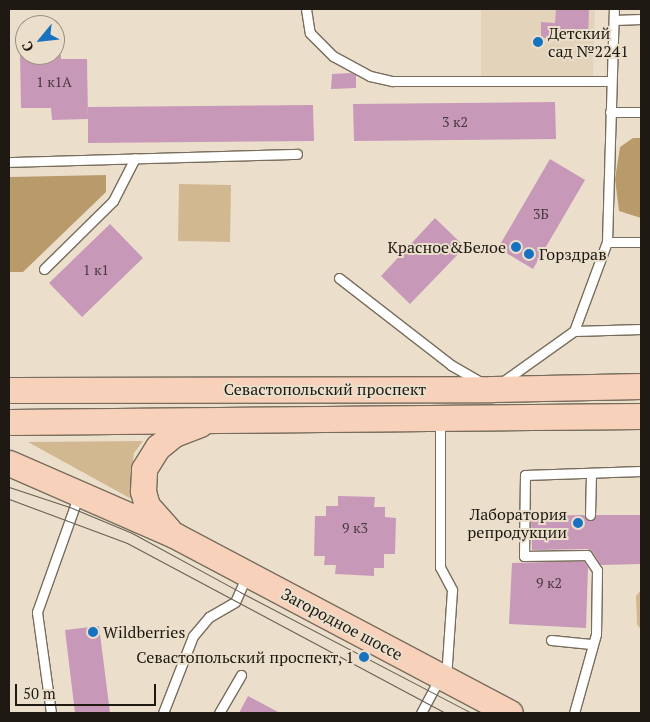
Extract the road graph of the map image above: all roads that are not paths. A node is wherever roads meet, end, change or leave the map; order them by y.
1 (306, 9) edge
2 (614, 9) edge
3 (641, 19) edge
4 (614, 20) junction
5 (611, 81) junction
6 (610, 112) junction
7 (641, 112) edge
8 (296, 154) dead end
9 (135, 158) junction
10 (9, 162) edge
11 (606, 242) junction
12 (641, 242) edge
13 (44, 270) dead end
14 (339, 278) dead end
15 (641, 329) edge
16 (574, 331) junction
17 (641, 386) edge
18 (492, 389) junction
19 (9, 390) edge
20 (641, 416) edge
21 (440, 418) junction
22 (224, 419) junction
23 (9, 422) edge
24 (9, 463) edge
25 (591, 472) junction
26 (641, 472) edge
27 (79, 493) junction
28 (590, 515) dead end
29 (174, 534) junction
30 (590, 546) dead end
31 (587, 555) junction
32 (247, 574) junction
33 (551, 640) dead end
34 (592, 644) junction
35 (241, 675) dead end
36 (444, 678) junction
37 (52, 713) edge
38 (163, 713) edge
39 (218, 713) edge
40 (421, 713) edge
41 (510, 713) edge
42 (574, 713) edge

1 - 5 lane
2 - 4 lane
3 - 4 lane
4 - 5 lane
5 - 6 lane
6 - 7 lane
6 - 11 lane
8 - 9 lane
9 - 10 lane
9 - 13 lane
11 - 12 lane
11 - 16 lane
14 - 18 lane
15 - 16 lane
16 - 18 lane
17 - 18 main road, Севастопольский проспект
18 - 19 main road, Севастопольский проспект
20 - 21 main road, Севастопольский проспект
21 - 22 main road, Севастопольский проспект
21 - 36 lane
22 - 23 main road, Севастопольский проспект
22 - 29 main road, Загородное шоссе
24 - 27 main road, Загородное шоссе
25 - 26 lane
25 - 28 lane
25 - 31 lane
27 - 29 main road, Загородное шоссе
27 - 37 lane
29 - 32 main road, Загородное шоссе
30 - 31 lane
31 - 34 lane
32 - 36 main road, Загородное шоссе
32 - 38 lane
33 - 34 lane
34 - 42 lane
35 - 39 lane
36 - 40 lane
36 - 41 main road, Загородное шоссе

